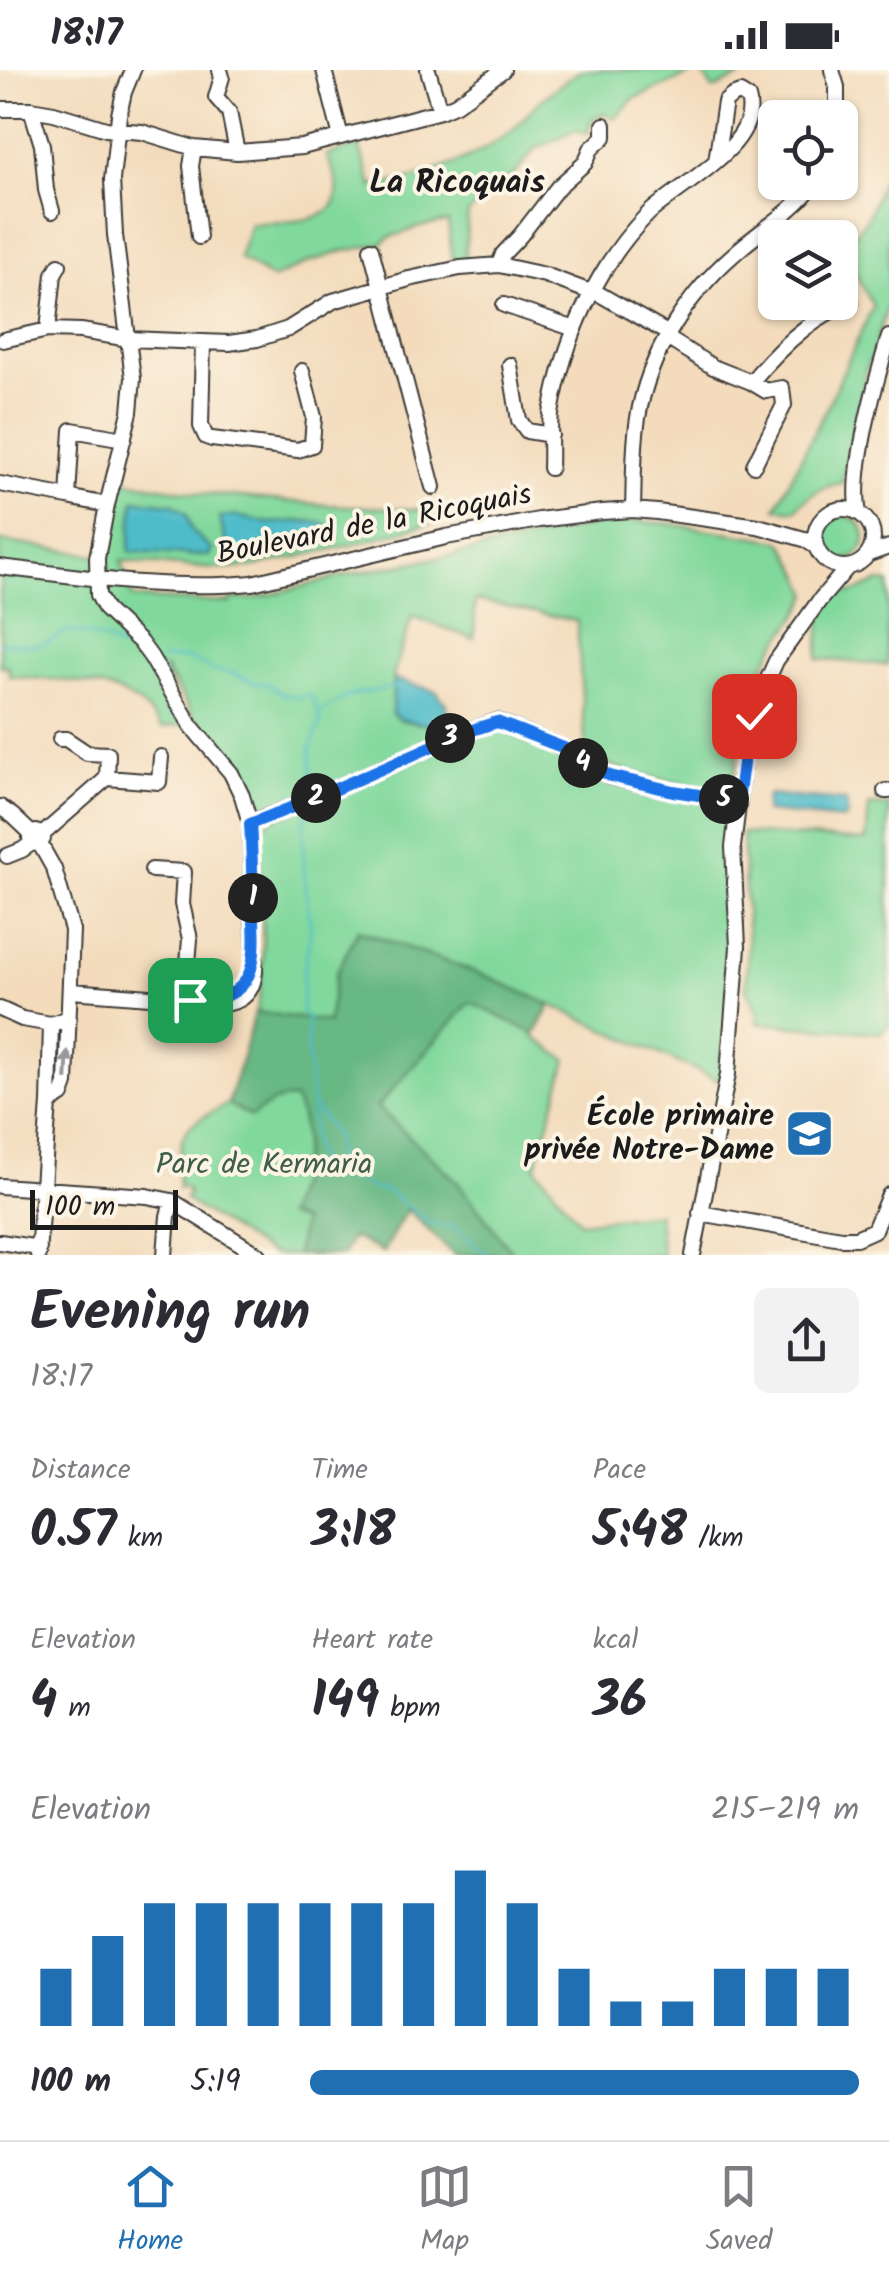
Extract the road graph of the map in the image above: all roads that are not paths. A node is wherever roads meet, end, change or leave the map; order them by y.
1 (133, 70) edge
2 (220, 70) edge
3 (324, 70) edge
4 (428, 70) edge
5 (502, 70) edge
6 (832, 70) edge
7 (837, 100) edge
8 (0, 109) edge
9 (31, 109) junction
10 (440, 111) junction
11 (604, 125) dead end
12 (119, 130) junction
13 (341, 137) junction
14 (194, 148) junction
15 (237, 152) junction
16 (716, 160) dead end
17 (801, 200) edge
18 (52, 210) dead end
19 (199, 237) dead end
20 (371, 249) dead end
21 (59, 265) dead end
22 (499, 265) junction
23 (381, 286) junction
24 (594, 290) junction
25 (504, 304) dead end
26 (819, 320) edge
27 (574, 329) junction
28 (48, 330) junction
29 (668, 336) junction
30 (889, 337) edge
31 (129, 339) junction
32 (4, 340) dead end
33 (203, 342) junction
34 (510, 365) dead end
35 (302, 371) dead end
36 (751, 382) junction
37 (551, 435) junction
38 (124, 439) junction
39 (754, 465) dead end
40 (550, 468) dead end
41 (858, 469) junction
42 (0, 484) edge
43 (434, 487) dead end
44 (68, 497) junction
45 (106, 505) junction
46 (841, 509) junction
47 (633, 510) junction
48 (859, 513) junction
49 (819, 522) junction
50 (758, 526) junction
51 (873, 532) junction
52 (889, 538) edge
53 (815, 546) junction
54 (889, 546) edge
55 (869, 554) junction
56 (825, 562) junction
57 (0, 568) edge
58 (847, 568) junction
59 (96, 580) junction
60 (819, 600) junction
61 (60, 739) dead end
62 (161, 758) dead end
63 (107, 778) junction
64 (738, 801) junction
65 (0, 808) edge
66 (250, 824) junction
67 (36, 839) junction
68 (7, 856) dead end
69 (152, 870) dead end
70 (71, 990) junction
71 (185, 1000) junction
72 (0, 1009) edge
73 (69, 1018) junction
74 (52, 1024) junction
75 (49, 1104) junction
76 (0, 1186) edge
77 (43, 1189) junction
78 (889, 1194) edge
79 (172, 1201) junction
80 (700, 1213) junction
81 (0, 1242) edge
82 (38, 1252) edge
83 (164, 1255) edge
84 (260, 1255) edge
85 (693, 1255) edge

1 - 12 street
2 - 15 street
3 - 13 street
4 - 10 street
5 - 10 street
6 - 7 street
8 - 9 street
9 - 12 street
9 - 18 street
10 - 13 street
11 - 22 street
12 - 14 street
12 - 31 street
13 - 15 street
14 - 15 street
14 - 19 street
16 - 24 street
17 - 29 street
20 - 23 street
21 - 28 street
22 - 23 street
22 - 24 street
23 - 33 street
23 - 43 street
24 - 27 street
24 - 29 street
25 - 27 street
26 - 36 street
27 - 37 street
28 - 31 street
28 - 32 street
29 - 36 street
29 - 47 street
30 - 41 street
31 - 33 street
31 - 38 street
33 - 35 street
34 - 37 street
36 - 39 street
37 - 40 street
38 - 44 street
38 - 45 street
41 - 46 street
41 - 48 street
42 - 44 street
44 - 45 street
45 - 59 street
46 - 48 street
46 - 49 street
47 - 50 street, Boulevard de la Ricoquais
47 - 59 street, Boulevard de la Ricoquais
48 - 51 street
49 - 50 street, Boulevard de la Ricoquais
49 - 53 street
50 - 53 street, Boulevard de la Ricoquais
51 - 52 street
51 - 55 street
53 - 56 street
54 - 55 street
55 - 58 street
56 - 58 street
56 - 60 street
57 - 59 street, Boulevard de la Ricoquais
58 - 60 street
59 - 66 street
60 - 64 street
61 - 63 street
62 - 63 street
63 - 67 street
64 - 66 street
64 - 80 street
65 - 67 street
66 - 71 street
67 - 68 street
67 - 70 street
69 - 71 street
70 - 71 street
70 - 73 street
72 - 74 street
73 - 74 street
75 -> 73 street
74 - 75 street
75 - 77 street
76 - 77 street
77 - 79 street
77 - 82 street
78 - 80 street
79 - 83 street
79 - 84 street
80 - 85 street
81 - 82 street

